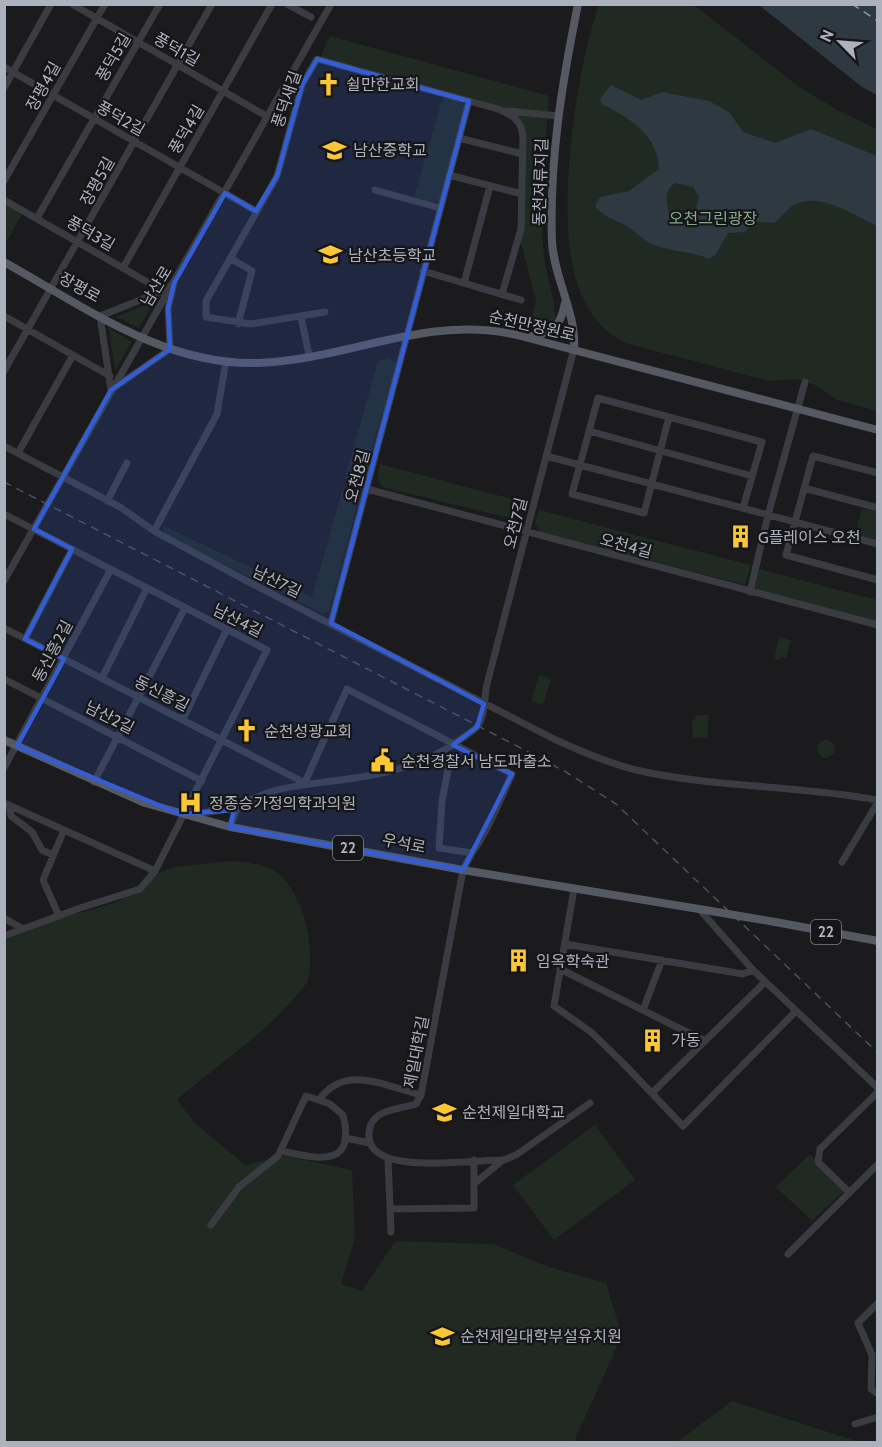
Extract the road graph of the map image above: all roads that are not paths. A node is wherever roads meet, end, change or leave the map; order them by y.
1 (51, 4) edge
2 (72, 4) edge
3 (105, 4) edge
4 (160, 4) edge
5 (212, 4) edge
6 (272, 4) edge
7 (287, 4) edge
8 (331, 4) edge
9 (579, 4) edge
10 (311, 17) dead end
11 (97, 18) junction
12 (137, 42) junction
13 (178, 65) junction
14 (4, 67) edge
15 (13, 72) junction
16 (4, 88) edge
17 (223, 92) junction
18 (53, 95) junction
19 (469, 101) junction
20 (498, 109) junction
21 (531, 115) junction
22 (558, 116) junction
23 (268, 117) junction
24 (93, 118) junction
25 (521, 125) junction
26 (459, 138) junction
27 (135, 142) junction
28 (522, 154) junction
29 (180, 167) junction
30 (449, 175) junction
31 (4, 181) edge
32 (490, 186) junction
33 (375, 190) dead end
34 (225, 193) junction
35 (522, 194) junction
36 (4, 200) edge
37 (440, 208) junction
38 (256, 211) junction
39 (37, 218) junction
40 (78, 242) junction
41 (230, 258) junction
42 (4, 262) edge
43 (123, 268) junction
44 (423, 271) junction
45 (174, 283) junction
46 (464, 283) junction
47 (52, 289) junction
48 (163, 291) junction
49 (502, 294) junction
50 (521, 300) dead end
51 (565, 302) junction
52 (325, 312) dead end
53 (4, 316) edge
54 (100, 316) junction
55 (301, 316) junction
56 (238, 324) junction
57 (28, 330) junction
58 (409, 336) junction
59 (525, 337) junction
60 (140, 339) junction
61 (170, 349) junction
62 (574, 350) junction
63 (309, 355) junction
64 (73, 356) junction
65 (226, 361) junction
66 (4, 371) edge
67 (110, 376) junction
68 (806, 382) dead end
69 (111, 390) junction
70 (799, 409) junction
71 (669, 417) junction
72 (878, 430) edge
73 (589, 431) junction
74 (4, 446) edge
75 (660, 450) junction
76 (18, 453) junction
77 (546, 456) junction
78 (127, 463) dead end
79 (580, 465) junction
80 (878, 473) edge
81 (752, 476) junction
82 (63, 477) junction
83 (651, 484) junction
84 (804, 488) junction
85 (368, 489) junction
86 (107, 501) junction
87 (878, 507) edge
88 (743, 508) junction
89 (4, 514) edge
90 (768, 515) junction
91 (795, 522) junction
92 (34, 529) junction
93 (154, 531) junction
94 (527, 533) junction
95 (878, 544) edge
96 (72, 549) junction
97 (111, 569) junction
98 (878, 580) edge
99 (4, 581) edge
100 (147, 588) junction
101 (750, 592) junction
102 (185, 608) junction
103 (331, 623) junction
104 (878, 625) edge
105 (4, 627) edge
106 (227, 629) junction
107 (26, 639) junction
108 (64, 658) junction
109 (102, 678) junction
110 (4, 679) edge
111 (138, 696) junction
112 (43, 698) junction
113 (484, 704) junction
114 (183, 719) junction
115 (117, 737) junction
116 (4, 740) edge
117 (222, 740) junction
118 (453, 745) junction
119 (17, 746) junction
120 (429, 758) junction
121 (4, 768) edge
122 (202, 781) junction
123 (94, 782) junction
124 (305, 783) junction
125 (878, 801) edge
126 (7, 804) edge
127 (237, 808) junction
128 (185, 815) junction
129 (230, 826) junction
130 (64, 830) junction
131 (472, 853) junction
132 (53, 855) junction
133 (842, 862) dead end
134 (463, 870) junction
135 (155, 871) junction
136 (574, 888) junction
137 (703, 910) junction
138 (59, 916) junction
139 (4, 918) edge
140 (23, 929) junction
141 (4, 936) edge
142 (878, 941) edge
143 (565, 944) junction
144 (662, 960) junction
145 (560, 969) junction
146 (753, 970) junction
147 (765, 982) junction
148 (643, 1010) junction
149 (796, 1011) junction
150 (705, 1041) junction
151 (878, 1090) edge
152 (653, 1092) junction
153 (421, 1095) junction
154 (318, 1100) junction
155 (590, 1103) dead end
156 (345, 1138) junction
157 (370, 1143) junction
158 (281, 1151) junction
159 (388, 1160) junction
160 (474, 1160) junction
161 (504, 1160) junction
162 (878, 1164) edge
163 (475, 1183) junction
164 (849, 1192) junction
165 (391, 1209) junction
166 (211, 1225) dead end
167 (391, 1232) dead end
168 (789, 1254) dead end
169 (878, 1303) edge
170 (878, 1394) edge
171 (878, 1417) edge
172 (855, 1424) dead end

1 - 15 street
2 - 11 street, 풍덕1길
3 - 11 street, 장평4길
4 - 12 street, 풍덕5길
5 - 13 street, 장평5길
6 - 17 street, 풍덕4길
7 - 10 street
8 - 23 street, 남산로
9 - 22 main road, 동천저류지길
11 - 12 street, 풍덕1길
11 - 18 street, 장평4길
12 - 13 street, 풍덕1길
12 - 24 street, 풍덕5길
13 - 17 street, 풍덕1길
13 - 27 street, 장평5길
14 - 15 street, 풍덕2길
15 - 16 street
15 - 18 street, 풍덕2길
17 - 23 street, 풍덕1길
17 - 29 street, 풍덕4길
18 - 24 street, 풍덕2길
18 - 31 street, 장평4길
19 - 20 street, 풍덕새길
19 - 26 street
19 - 38 street, 풍덕새길
20 - 21 street
20 - 25 street, 풍덕새길
21 - 22 street
21 - 25 street
22 - 51 main road, 동천저류지길
23 - 34 street, 남산로
24 - 27 street, 풍덕2길
24 - 39 street, 풍덕5길
25 - 28 street
26 - 28 street
26 - 30 street
27 - 29 street, 풍덕2길
27 - 40 street, 장평5길
28 - 35 street
29 - 34 street, 풍덕2길
29 - 43 street, 풍덕4길
30 - 32 street
30 - 37 street
32 - 35 street
32 - 46 street
33 - 37 street
34 - 38 street, 풍덕2길
34 - 45 street, 남산로
35 - 49 street
36 - 39 street, 풍덕3길
37 - 44 street
38 - 41 street, 풍덕새길
39 - 40 street, 풍덕3길
40 - 43 street, 풍덕3길
40 - 47 street, 장평5길
41 - 56 street
41 - 56 street, 풍덕새길
42 - 47 main road, 장평로
43 - 48 street, 풍덕3길
44 - 46 street
44 - 58 street
45 - 48 street
45 - 60 street, 남산로
45 - 61 street
46 - 49 street
47 - 54 main road, 장평로
47 - 57 street, 장평5길
48 - 54 street
49 - 50 street
51 - 59 main road
51 - 62 main road, 동천저류지길
52 - 55 street, 풍덕새길
53 - 57 street
54 - 60 main road, 장평로
54 - 67 street
55 - 56 street, 풍덕새길
55 - 63 street
57 - 64 street
57 - 66 street, 장평5길
58 - 59 main road, 순천만정원로
58 - 63 main road, 순천만정원로
58 - 85 street, 오천8길
59 - 62 main road, 순천만정원로
60 - 61 main road, 순천만정원로
60 - 69 street, 남산로
61 - 65 main road, 순천만정원로
61 - 69 street
62 - 70 main road, 순천만정원로
62 - 77 street, 오천7길
63 - 65 main road, 순천만정원로
64 - 67 street
64 - 76 street
65 - 93 street
67 - 69 street
68 - 70 street
69 - 82 street, 남산로
70 - 72 main road, 순천만정원로
70 - 90 street
71 - 73 street
71 - 75 street
71 - 81 street
73 - 75 street
73 - 79 street
74 - 76 street, 남산7길
75 - 81 street
75 - 83 street
76 - 82 street, 남산7길
77 - 79 street
77 - 94 street, 오천7길
78 - 86 street
79 - 83 street
79 - 83 street
80 - 84 street
81 - 88 street
82 - 86 street, 남산7길
82 - 92 street, 남산로
83 - 88 street
84 - 87 street
84 - 91 street
85 - 94 street, 오천4길
85 - 103 street, 오천8길
86 - 93 street, 남산7길
88 - 90 street
89 - 92 street, 남산4길
90 - 91 street
90 - 101 street
91 - 95 street
91 - 98 street
92 - 96 street, 남산4길
92 - 99 street, 남산로
93 - 103 street, 남산7길
94 - 101 street, 오천4길
94 - 113 street, 오천7길
96 - 97 street, 남산4길
96 - 107 street
97 - 100 street, 남산4길
97 - 108 street, 동신흥2길
100 - 102 street, 남산4길
100 - 109 street
101 - 104 street, 오천4길
102 - 106 street, 남산4길
102 - 111 street
103 - 113 street, 남산7길
105 - 107 street, 동신흥길
106 - 114 street
106 - 117 street, 남산4길
107 - 108 street, 동신흥길
108 - 109 street, 동신흥길
108 - 112 street, 동신흥2길
109 - 111 street, 동신흥길
110 - 112 street, 남산2길
111 - 114 street, 동신흥길
111 - 115 street
112 - 115 street, 남산2길
112 - 119 street, 동신흥2길
113 - 118 street, 오천7길
113 - 125 street, 남산7길
114 - 117 street, 동신흥길
115 - 122 street, 남산2길
115 - 123 street
116 - 119 main road, 우석로 / 22
117 - 122 street, 남산4길
117 - 124 street, 동신흥길
118 - 120 street, 오천7길
118 - 124 street
118 - 131 street
119 - 121 street, 동신흥2길
119 - 123 main road, 우석로 / 22
120 - 124 street, 오천7길
120 - 131 street
122 - 128 street, 남산4길
123 - 128 main road, 우석로 / 22
124 - 127 street, 오천7길
125 - 133 street
126 - 130 street
126 - 132 street
127 - 128 street, 오천7길
127 - 129 street
128 - 129 main road, 우석로 / 22
128 - 135 street, 남산4길
129 - 134 main road, 우석로 / 22
130 - 132 street
130 - 135 street
131 - 134 street, 제일대학길
132 - 138 street
134 - 136 main road, 우석로 / 22
134 - 153 street, 제일대학길
135 - 138 street, 남산4길
136 - 137 main road, 우석로 / 22
136 - 143 street
137 - 142 main road, 22, bridge
137 - 146 street
138 - 140 street, 남산4길
139 - 140 street
140 - 141 street, 남산4길
143 - 144 street
143 - 145 street
144 - 146 street
144 - 148 street
145 - 148 street
145 - 152 street
146 - 147 street
147 - 149 street
147 - 150 street
148 - 150 street
149 - 151 street
149 - 152 street
150 - 152 street
151 - 164 street
153 - 154 street
153 - 157 street, 제일대학길
154 - 156 street
154 - 158 street
155 - 161 street
156 - 157 street
156 - 158 street
157 - 159 street
158 - 166 street
159 - 160 street
159 - 165 street
160 - 161 street
160 - 163 street
161 - 163 street
162 - 164 street
163 - 165 street
164 - 168 street
165 - 167 street
169 - 170 street
171 - 172 street

